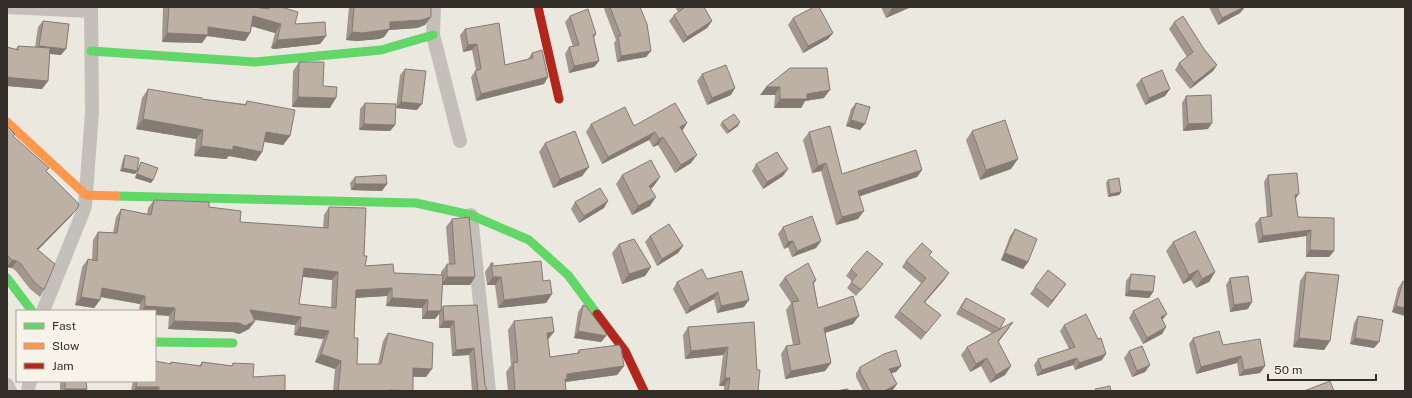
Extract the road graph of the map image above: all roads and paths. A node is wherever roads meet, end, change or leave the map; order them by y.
1 (7, 7) edge
2 (434, 7) edge
3 (538, 7) edge
4 (91, 9) edge
5 (433, 35) junction
6 (91, 51) junction
7 (559, 99) dead end
8 (7, 122) edge
9 (460, 141) dead end
10 (86, 195) junction
11 (471, 215) junction
12 (7, 278) edge
13 (31, 310) edge
14 (43, 310) edge
15 (156, 342) edge
16 (233, 342) dead end
17 (7, 385) edge
18 (10, 391) edge
19 (489, 391) edge
20 (644, 391) edge

1 - 4 street
2 - 5 street
3 - 7 street
4 - 6 street
5 - 6 street
5 - 9 street
6 - 10 street
8 - 10 street
10 - 11 street
10 - 14 street
11 - 19 street
11 - 20 street
12 - 13 street
15 - 16 street
17 - 18 street

